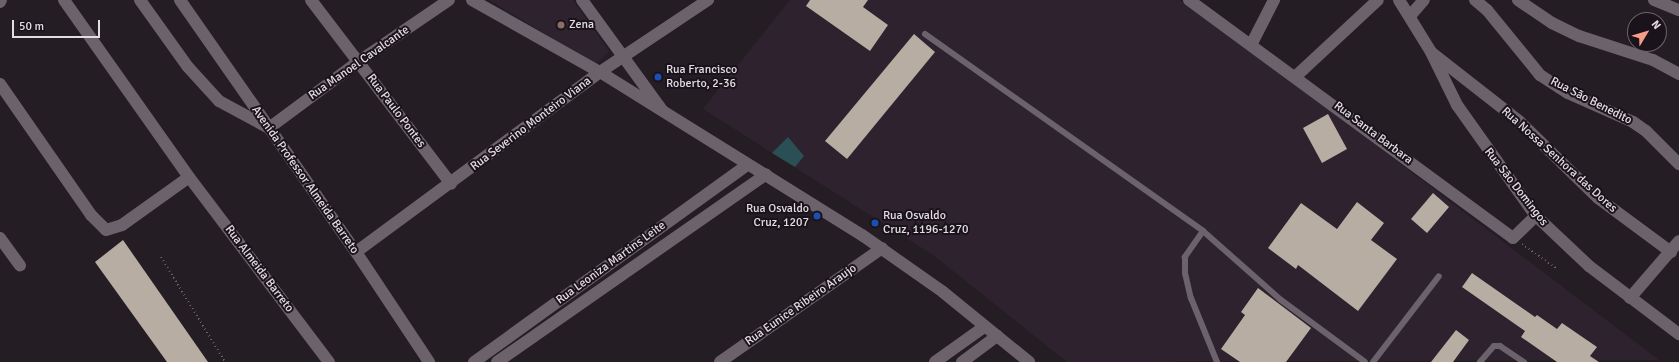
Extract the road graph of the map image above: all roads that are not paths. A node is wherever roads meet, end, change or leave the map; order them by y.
1 (64, 0) edge
2 (140, 0) edge
3 (180, 0) edge
4 (311, 0) edge
5 (449, 0) edge
6 (472, 0) edge
7 (582, 0) edge
8 (708, 0) edge
9 (1189, 0) edge
10 (1274, 0) edge
11 (1378, 0) edge
12 (1399, 0) edge
13 (1424, 0) edge
14 (1475, 0) edge
15 (1518, 0) edge
16 (1654, 0) edge
17 (1679, 10) edge
18 (1410, 16) junction
19 (925, 34) dead end
20 (1251, 45) junction
21 (1431, 52) junction
22 (622, 57) junction
23 (358, 62) junction
24 (600, 72) junction
25 (1679, 74) edge
26 (1296, 77) junction
27 (0, 84) edge
28 (665, 114) junction
29 (269, 128) junction
30 (1679, 164) edge
31 (747, 165) junction
32 (766, 174) junction
33 (189, 177) junction
34 (451, 184) junction
35 (1536, 216) junction
36 (1203, 231) junction
37 (0, 238) edge
38 (1676, 246) edge
39 (882, 248) junction
40 (356, 252) junction
41 (20, 266) dead end
42 (1439, 276) dead end
43 (1630, 298) junction
44 (984, 327) junction
45 (1679, 334) edge
46 (997, 336) junction
47 (329, 362) edge
48 (429, 362) edge
49 (474, 362) edge
50 (497, 362) edge
51 (720, 362) edge
52 (935, 362) edge
53 (962, 362) edge
54 (1029, 362) edge
55 (1216, 362) edge
56 (1365, 362) edge
57 (1373, 362) edge
58 (1480, 362) edge
59 (1524, 362) edge

1 - 33 street, Rua Almeida Barreto
2 - 29 street
3 - 29 street, Avenida Professor Almeida Barreto
4 - 23 street, Rua Paulo Pontes
5 - 23 street, Rua Manoel Cavalcante
6 - 24 street
7 - 22 street
8 - 22 street, Rua Severino Monteiro Viana
9 - 20 street, Rua Santa Barbara
10 - 20 street
11 - 26 street
12 - 18 street, Rua São Domingos
13 - 18 street
14 - 30 street, Rua São Benedito
15 - 25 street
16 - 17 street
18 - 21 street, Rua São Domingos
19 - 36 lane
20 - 26 street, Rua Santa Barbara
21 - 35 street, Rua São Domingos
21 - 38 street, Rua Nossa Senhora das Dores
22 - 24 street, Rua Severino Monteiro Viana
22 - 28 street
23 - 29 street, Rua Manoel Cavalcante
23 - 34 street, Rua Paulo Pontes
24 - 28 street
24 - 34 street, Rua Severino Monteiro Viana
26 - 35 street, Rua Santa Barbara
27 - 33 street
28 - 31 street
29 - 40 street, Avenida Professor Almeida Barreto
31 - 32 street
31 - 49 street, Rua Leoniza Martins Leite
32 - 39 street
32 - 50 street, Rua Leoniza Martins Leite
33 - 47 street, Rua Almeida Barreto
34 - 40 street, Rua Severino Monteiro Viana
35 - 43 street, Rua São Domingos
36 - 55 lane
36 - 56 lane
37 - 41 street
38 - 43 street
39 - 44 street
39 - 51 street, Rua Eunice Ribeiro Araujo
40 - 48 street, Avenida Professor Almeida Barreto
42 - 57 lane
43 - 45 street, Rua São Domingos
44 - 46 street
44 - 52 street
46 - 53 street
46 - 54 street
58 - 59 lane

